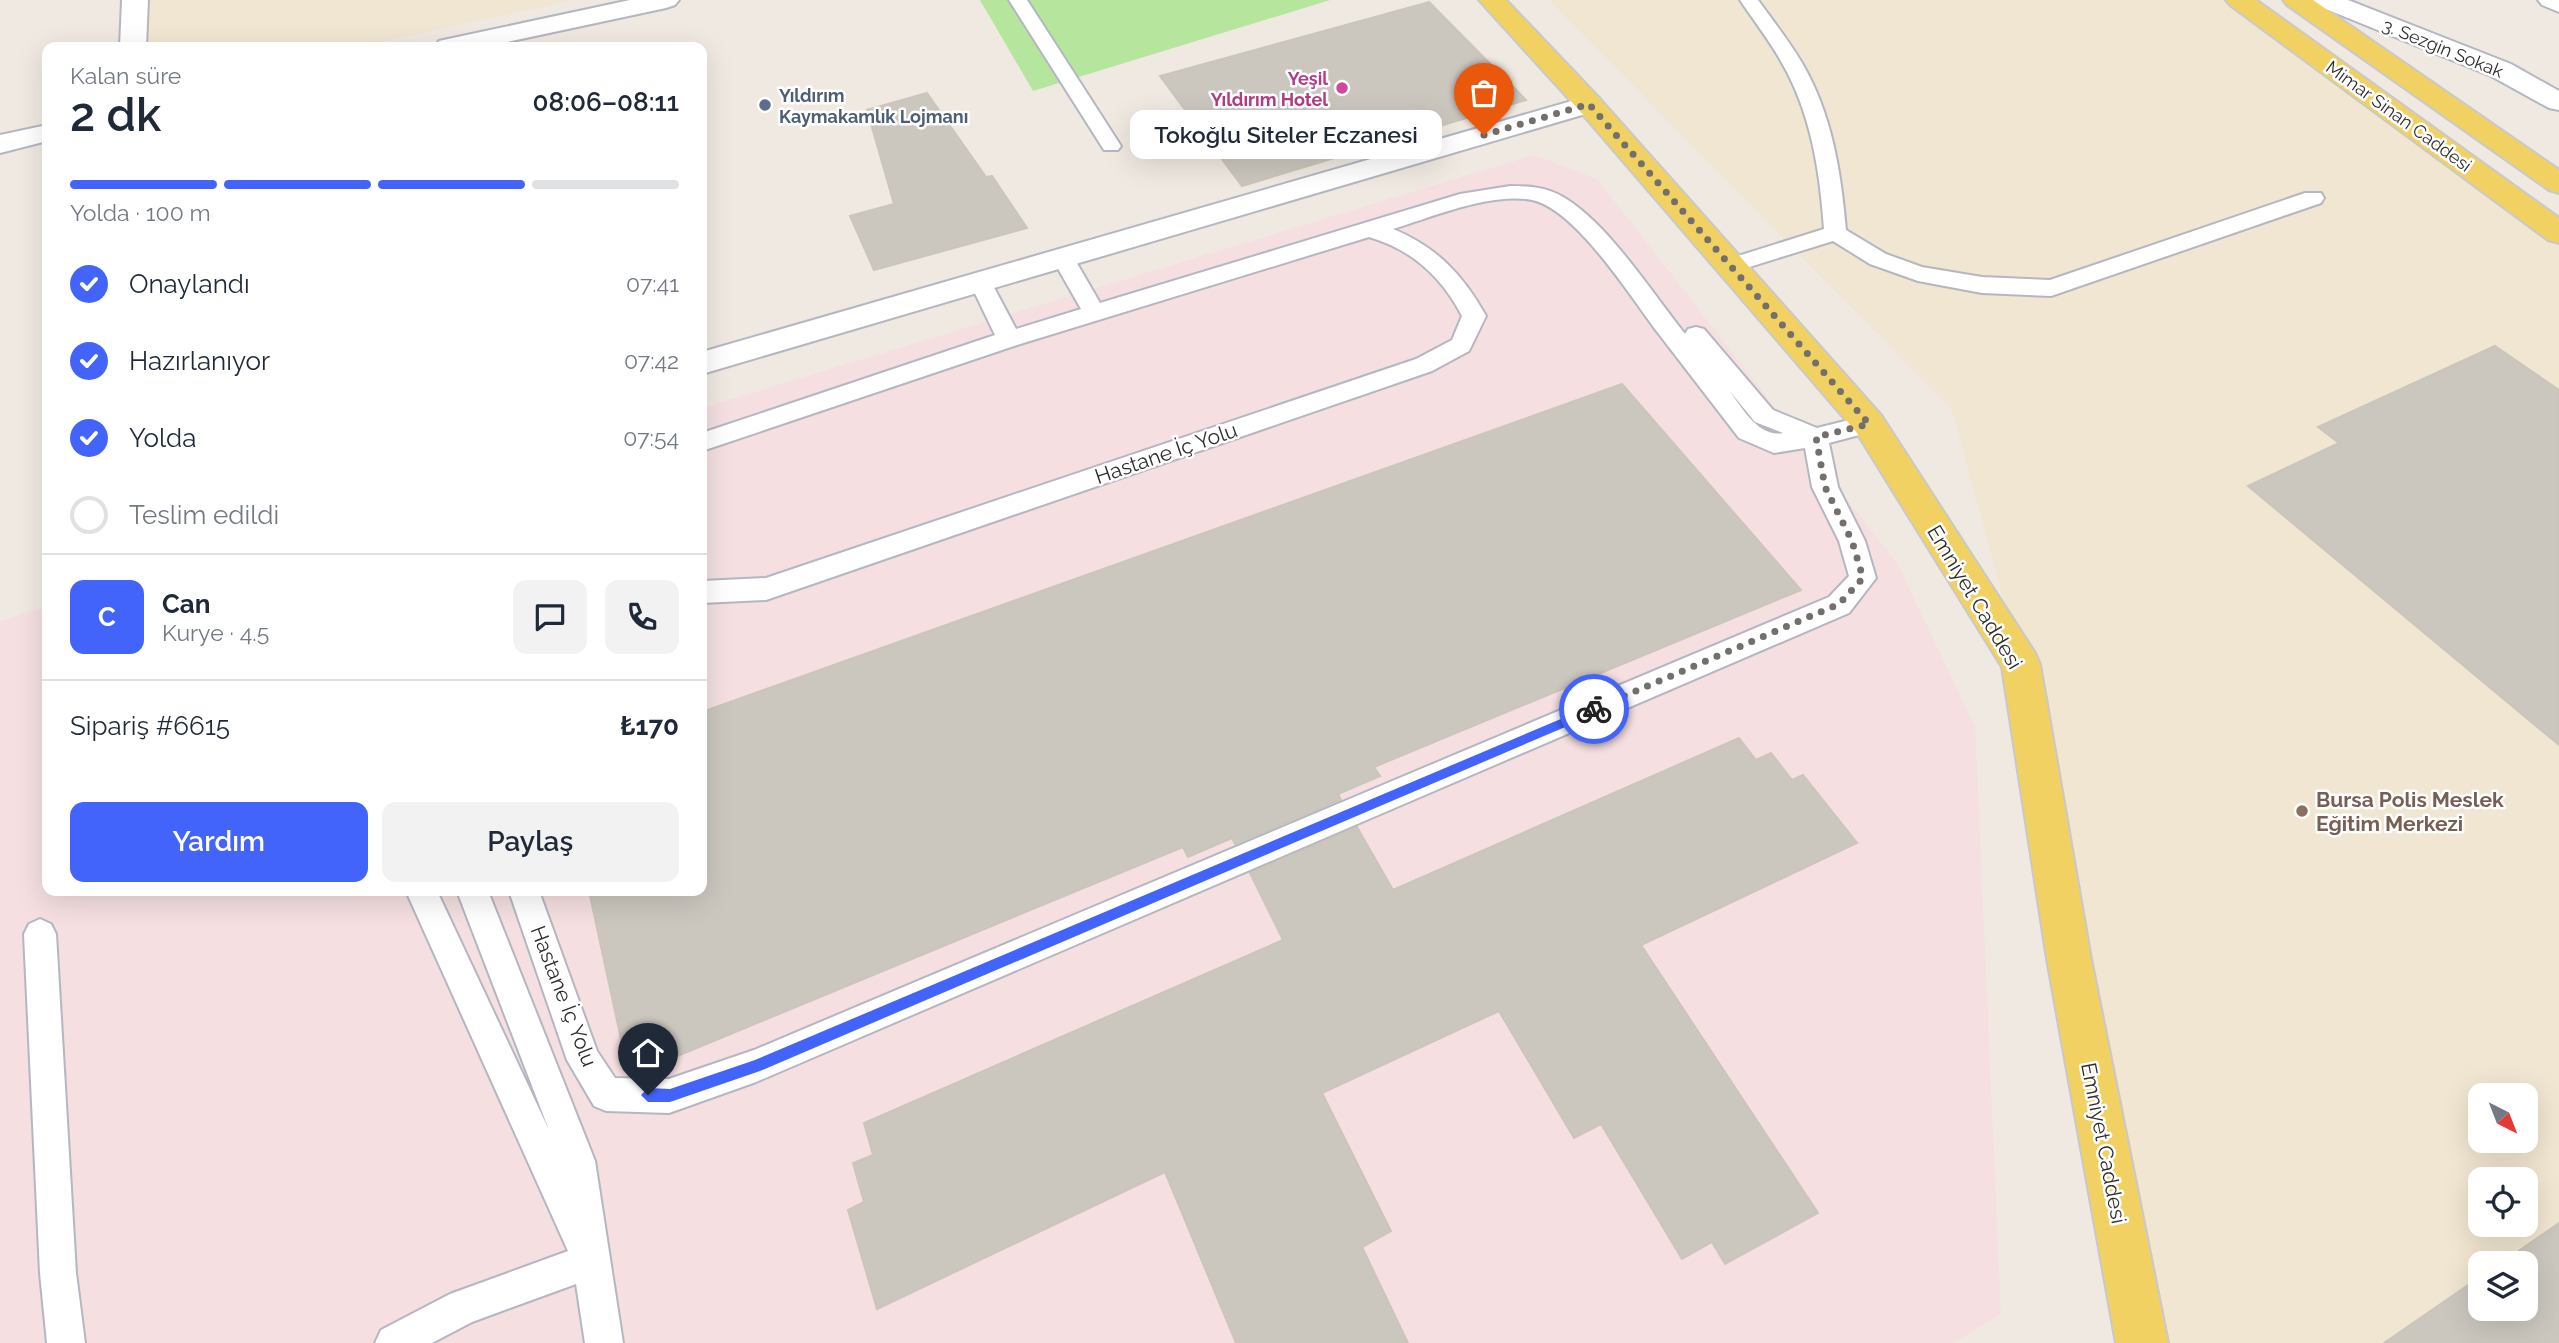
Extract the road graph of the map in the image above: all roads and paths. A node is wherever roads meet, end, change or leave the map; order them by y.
1 (135, 0) edge
2 (666, 0) edge
3 (1018, 0) edge
4 (1492, 0) edge
5 (1749, 0) edge
6 (2239, 0) edge
7 (2296, 0) edge
8 (2325, 0) edge
9 (2551, 0) edge
10 (2559, 4) edge
11 (133, 42) edge
12 (471, 42) edge
13 (2559, 102) edge
14 (1589, 104) junction
15 (42, 135) edge
16 (0, 144) edge
17 (1111, 146) dead end
18 (2559, 184) edge
19 (2313, 198) dead end
20 (1335, 223) junction
21 (1369, 229) junction
22 (1835, 233) junction
23 (2559, 233) edge
24 (1063, 258) junction
25 (1730, 266) junction
26 (981, 283) junction
27 (1089, 305) junction
28 (1005, 331) junction
29 (707, 362) edge
30 (707, 420) edge
31 (1869, 424) junction
32 (1816, 437) junction
33 (707, 440) edge
34 (707, 592) edge
35 (424, 896) edge
36 (475, 896) edge
37 (526, 896) edge
38 (40, 934) dead end
39 (591, 1261) junction
40 (66, 1343) edge
41 (394, 1343) edge
42 (604, 1343) edge
43 (2143, 1343) edge

1 - 11 street
2 - 12 street
3 - 17 lane
4 - 14 main road, Emniyet Caddesi
5 - 22 lane
6 - 23 main road, Mimar Sinan Caddesi
7 - 18 main road, Mimar Sinan Caddesi
8 - 13 street, 3. Sezgin Sokak
9 - 10 street
14 - 24 street
14 - 25 main road, Emniyet Caddesi
15 - 16 street
19 - 22 lane
20 - 21 lane, Hastane İç Yolu
20 - 27 lane, Hastane İç Yolu
20 - 32 lane, Hastane İç Yolu
21 - 27 lane, Hastane İç Yolu
21 - 32 lane, Hastane İç Yolu
21 - 34 lane, Hastane İç Yolu
22 - 25 lane
24 - 26 street
24 - 27 lane
25 - 31 main road, Emniyet Caddesi
26 - 28 lane
26 - 29 street
27 - 28 lane, Hastane İç Yolu
28 - 30 lane, Hastane İç Yolu
28 - 33 lane, Hastane İç Yolu
31 - 32 lane, Hastane İç Yolu
31 - 43 main road, Emniyet Caddesi
32 - 37 lane, Hastane İç Yolu
35 - 39 lane
36 - 39 lane
38 - 40 lane
39 - 41 lane
39 - 42 lane

